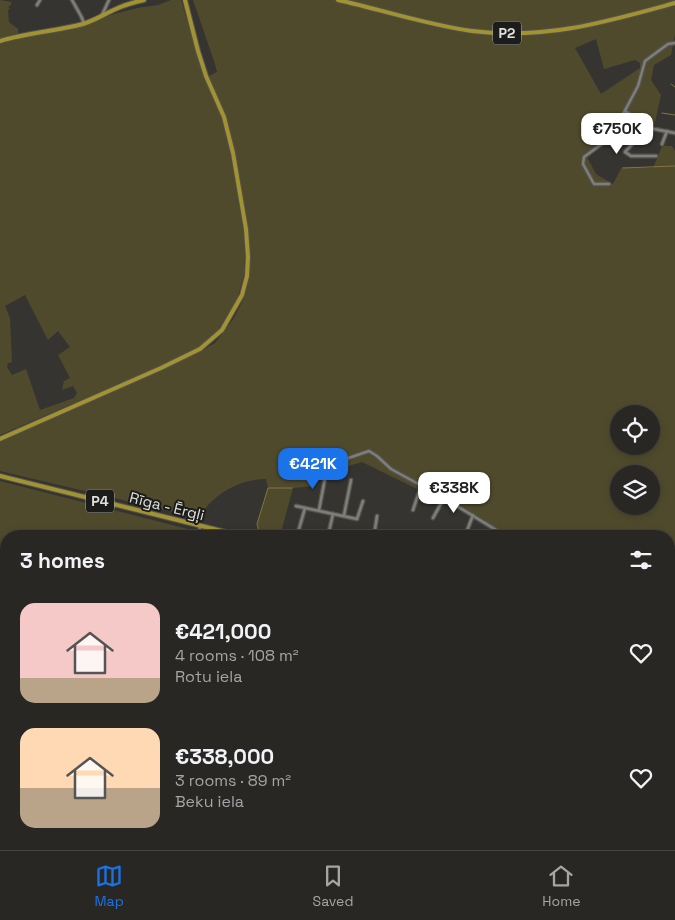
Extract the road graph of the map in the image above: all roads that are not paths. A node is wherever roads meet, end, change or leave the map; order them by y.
1 (40, 0) edge
2 (72, 0) edge
3 (109, 0) edge
4 (144, 0) edge
5 (185, 0) edge
6 (338, 0) edge
7 (675, 3) edge
8 (37, 5) dead end
9 (102, 16) junction
10 (84, 24) junction
11 (0, 41) edge
12 (675, 43) edge
13 (624, 111) junction
14 (645, 124) junction
15 (667, 131) junction
16 (675, 133) edge
17 (662, 144) dead end
18 (656, 156) dead end
19 (609, 184) dead end
20 (0, 439) edge
21 (331, 464) junction
22 (292, 465) dead end
23 (0, 476) edge
24 (351, 480) dead end
25 (421, 486) junction
26 (444, 498) junction
27 (363, 501) dead end
28 (296, 506) dead end
29 (305, 508) junction
30 (318, 510) junction
31 (413, 510) dead end
32 (333, 514) junction
33 (473, 515) junction
34 (344, 516) junction
35 (377, 516) dead end
36 (433, 518) dead end
37 (200, 526) junction
38 (200, 530) edge
39 (217, 530) edge
40 (300, 530) edge
41 (329, 530) edge
42 (375, 530) edge
43 (467, 530) edge
44 (497, 530) edge

1 - 8 street
2 - 10 street
3 - 9 street
4 - 9 main road
5 - 20 main road
6 - 7 main road, P2
9 - 10 main road
10 - 11 main road
12 - 13 street
13 - 14 street
13 - 19 street
14 - 15 street
14 - 18 street
15 - 16 street
15 - 17 street
21 - 22 street
21 - 25 street
21 - 30 street
23 - 37 main road, Rīga - Ērgļi / P4
24 - 34 street
25 - 26 street
25 - 31 street
26 - 33 street
26 - 36 street
27 - 34 street
28 - 29 street
29 - 30 street
29 - 40 street
30 - 32 street
32 - 34 street
32 - 41 street
33 - 43 street
33 - 44 street
35 - 42 street
37 - 38 street
37 - 39 main road, Rīga - Ērgļi / P4

